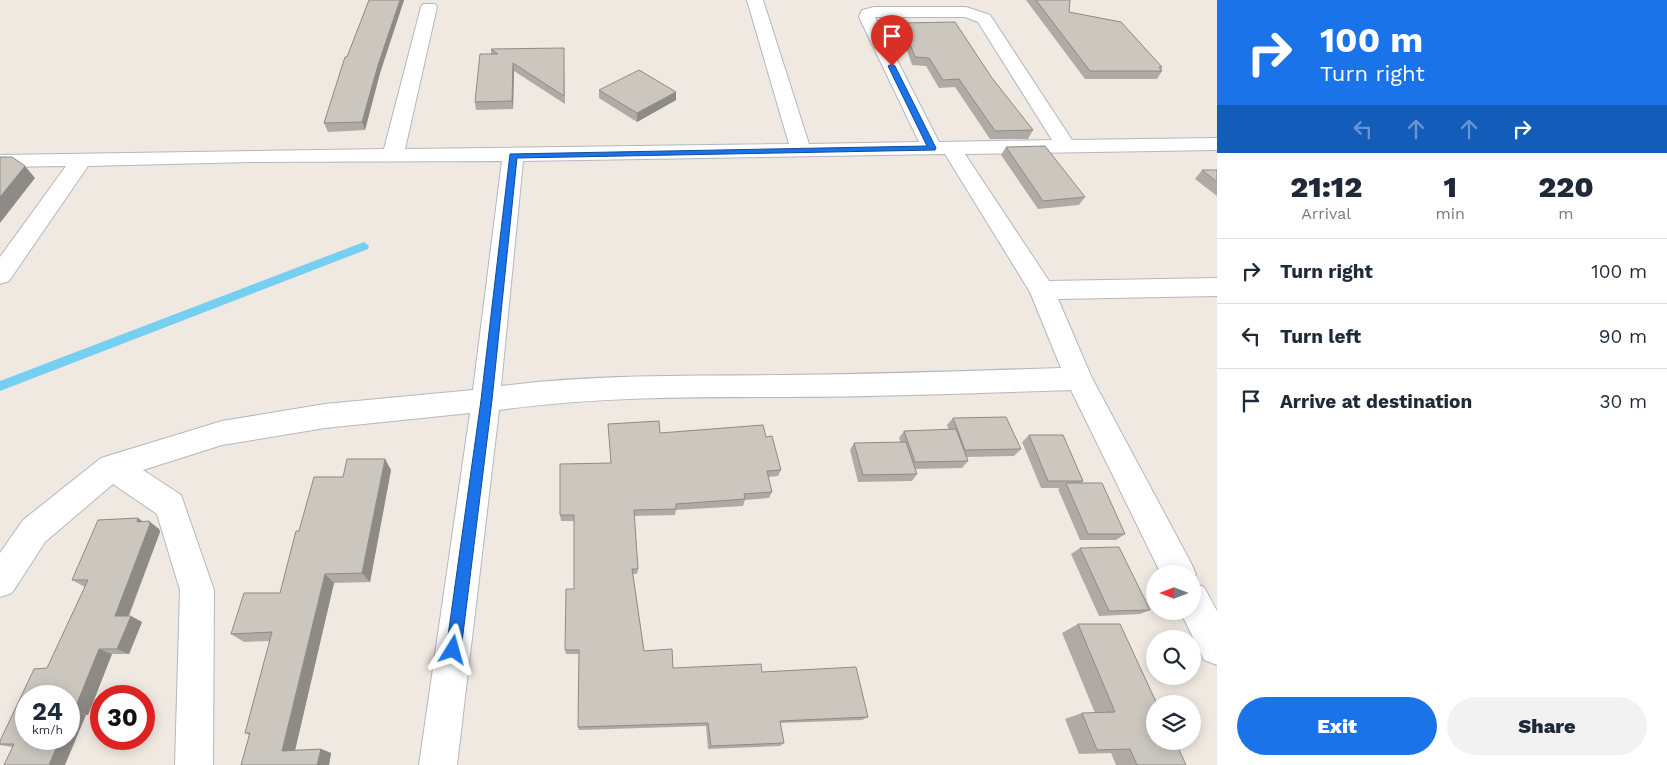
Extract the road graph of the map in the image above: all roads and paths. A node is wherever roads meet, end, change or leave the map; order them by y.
1 (755, 0) edge
2 (429, 6) dead end
3 (1217, 144) edge
4 (1066, 146) junction
5 (942, 148) junction
6 (801, 151) junction
7 (513, 155) junction
8 (393, 156) junction
9 (82, 159) junction
10 (0, 161) edge
11 (0, 275) edge
12 (1217, 287) edge
13 (1042, 290) junction
14 (1079, 379) junction
15 (486, 400) junction
16 (112, 466) junction
17 (1175, 565) edge
18 (0, 581) edge
19 (1201, 616) edge
20 (1217, 647) edge
21 (194, 765) edge
22 (438, 765) edge

1 - 6 street
2 - 8 street
3 - 4 street
4 - 5 street
4 - 5 street
5 - 6 street
5 - 13 street
6 - 7 street
7 - 8 street
7 - 15 street
8 - 9 street
9 - 10 street
9 - 11 street
12 - 13 street
13 - 14 street
14 - 15 street
14 - 17 street
15 - 16 street
15 - 22 street
16 - 18 street
16 - 21 street
19 - 20 street

